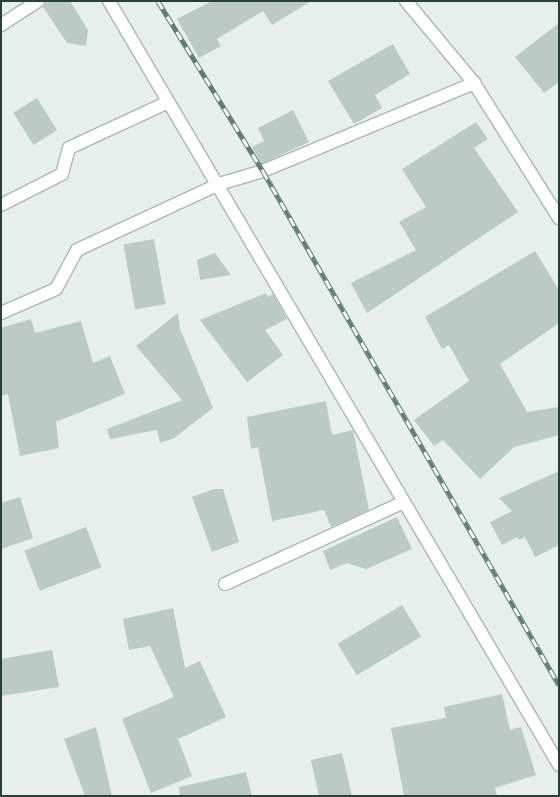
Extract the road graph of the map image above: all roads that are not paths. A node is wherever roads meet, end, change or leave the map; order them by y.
1 (38, 1) edge
2 (109, 1) edge
3 (406, 1) edge
4 (1, 25) edge
5 (474, 83) junction
6 (166, 103) junction
7 (219, 184) junction
8 (1, 205) edge
9 (559, 218) edge
10 (1, 313) edge
11 (402, 503) junction
12 (225, 584) dead end
13 (559, 765) edge

1 - 4 street
2 - 6 street
3 - 5 street
5 - 7 street
5 - 9 street
6 - 7 street
6 - 8 street
7 - 10 street
7 - 11 street
11 - 12 street
11 - 13 street

